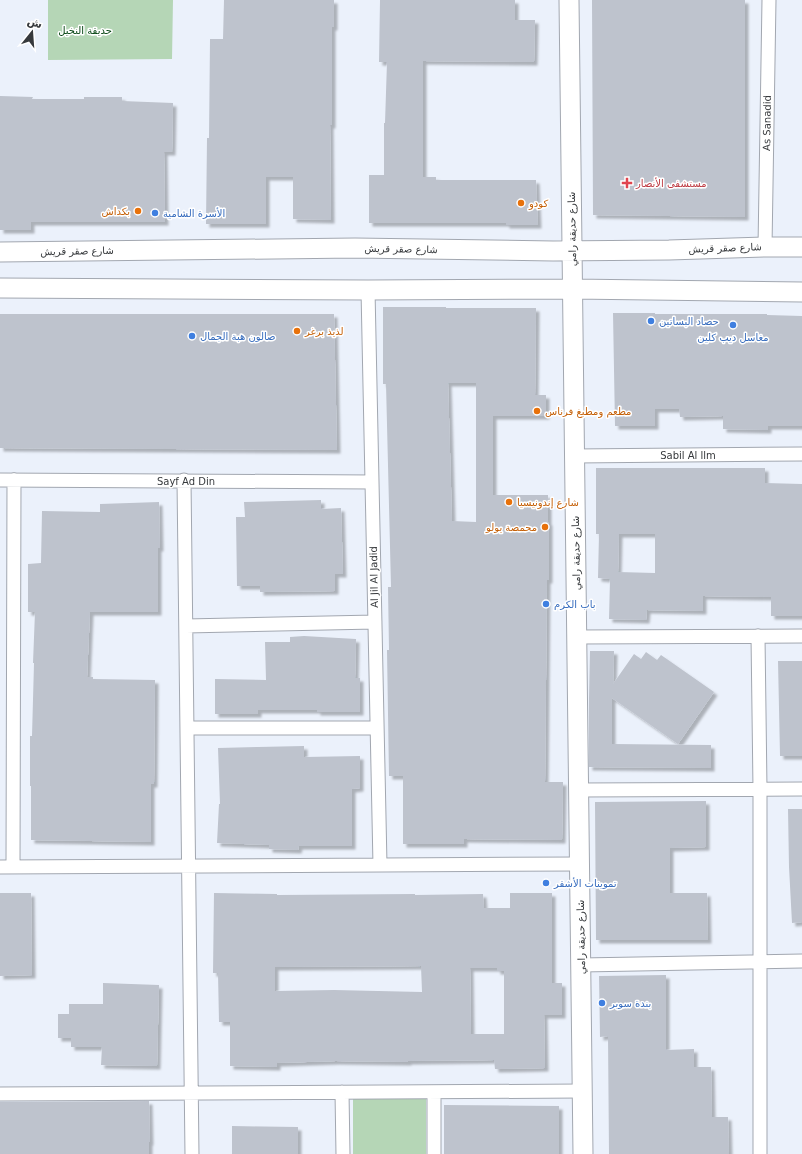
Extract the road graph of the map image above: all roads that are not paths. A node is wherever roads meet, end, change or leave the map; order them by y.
1 (570, 0) edge
2 (769, 0) edge
3 (765, 247) junction
4 (802, 247) edge
5 (573, 251) junction
6 (0, 252) edge
7 (0, 288) edge
8 (573, 289) junction
9 (368, 290) junction
10 (802, 292) edge
11 (802, 454) edge
12 (575, 456) junction
13 (0, 480) edge
14 (14, 480) junction
15 (184, 480) junction
16 (372, 482) junction
17 (375, 622) junction
18 (186, 626) junction
19 (577, 636) junction
20 (758, 636) junction
21 (802, 636) edge
22 (187, 728) junction
23 (377, 728) junction
24 (760, 789) junction
25 (802, 789) edge
26 (579, 790) junction
27 (580, 864) junction
28 (380, 865) junction
29 (188, 866) junction
30 (6, 867) edge
31 (802, 961) edge
32 (760, 962) junction
33 (581, 965) junction
34 (582, 1091) junction
35 (342, 1092) junction
36 (434, 1092) junction
37 (191, 1093) junction
38 (0, 1094) edge
39 (192, 1154) edge
40 (343, 1154) edge
41 (434, 1154) edge
42 (583, 1154) edge
43 (760, 1154) edge

1 - 5 street, شارع حديقة رامي
2 - 3 street, As Sanadid
3 - 4 street, شارع صقر قريش
3 - 5 street, شارع صقر قريش
5 - 6 street, شارع صقر قريش
5 - 8 street, شارع حديقة رامي
7 - 9 street
8 - 9 street
8 - 10 street
8 - 12 street, شارع حديقة رامي
9 - 16 street, Al Jil Al Jadid
11 - 12 street, Sabil Al llm
12 - 19 street, شارع حديقة رامي
13 - 14 street, Sayf Ad Din
14 - 15 street, Sayf Ad Din
14 - 30 street
15 - 16 street, Sayf Ad Din
15 - 18 street
16 - 17 street, Al Jil Al Jadid
17 - 18 street
17 - 23 street, Al Jil Al Jadid
18 - 22 street
19 - 20 street
19 - 26 street, شارع حديقة رامي
20 - 21 street
20 - 24 street
22 - 23 street
22 - 29 street
23 - 28 street, Al Jil Al Jadid
24 - 25 street
24 - 26 street
24 - 32 street
26 - 27 street, شارع حديقة رامي
27 - 28 street
27 - 33 street, شارع حديقة رامي
28 - 29 street
29 - 30 street
29 - 37 street
31 - 32 street
32 - 33 street
32 - 43 street
33 - 34 street, شارع حديقة رامي
34 - 36 street
34 - 42 street, شارع حديقة رامي
35 - 36 street
35 - 37 street
35 - 40 street
36 - 41 street
37 - 38 street
37 - 39 street

